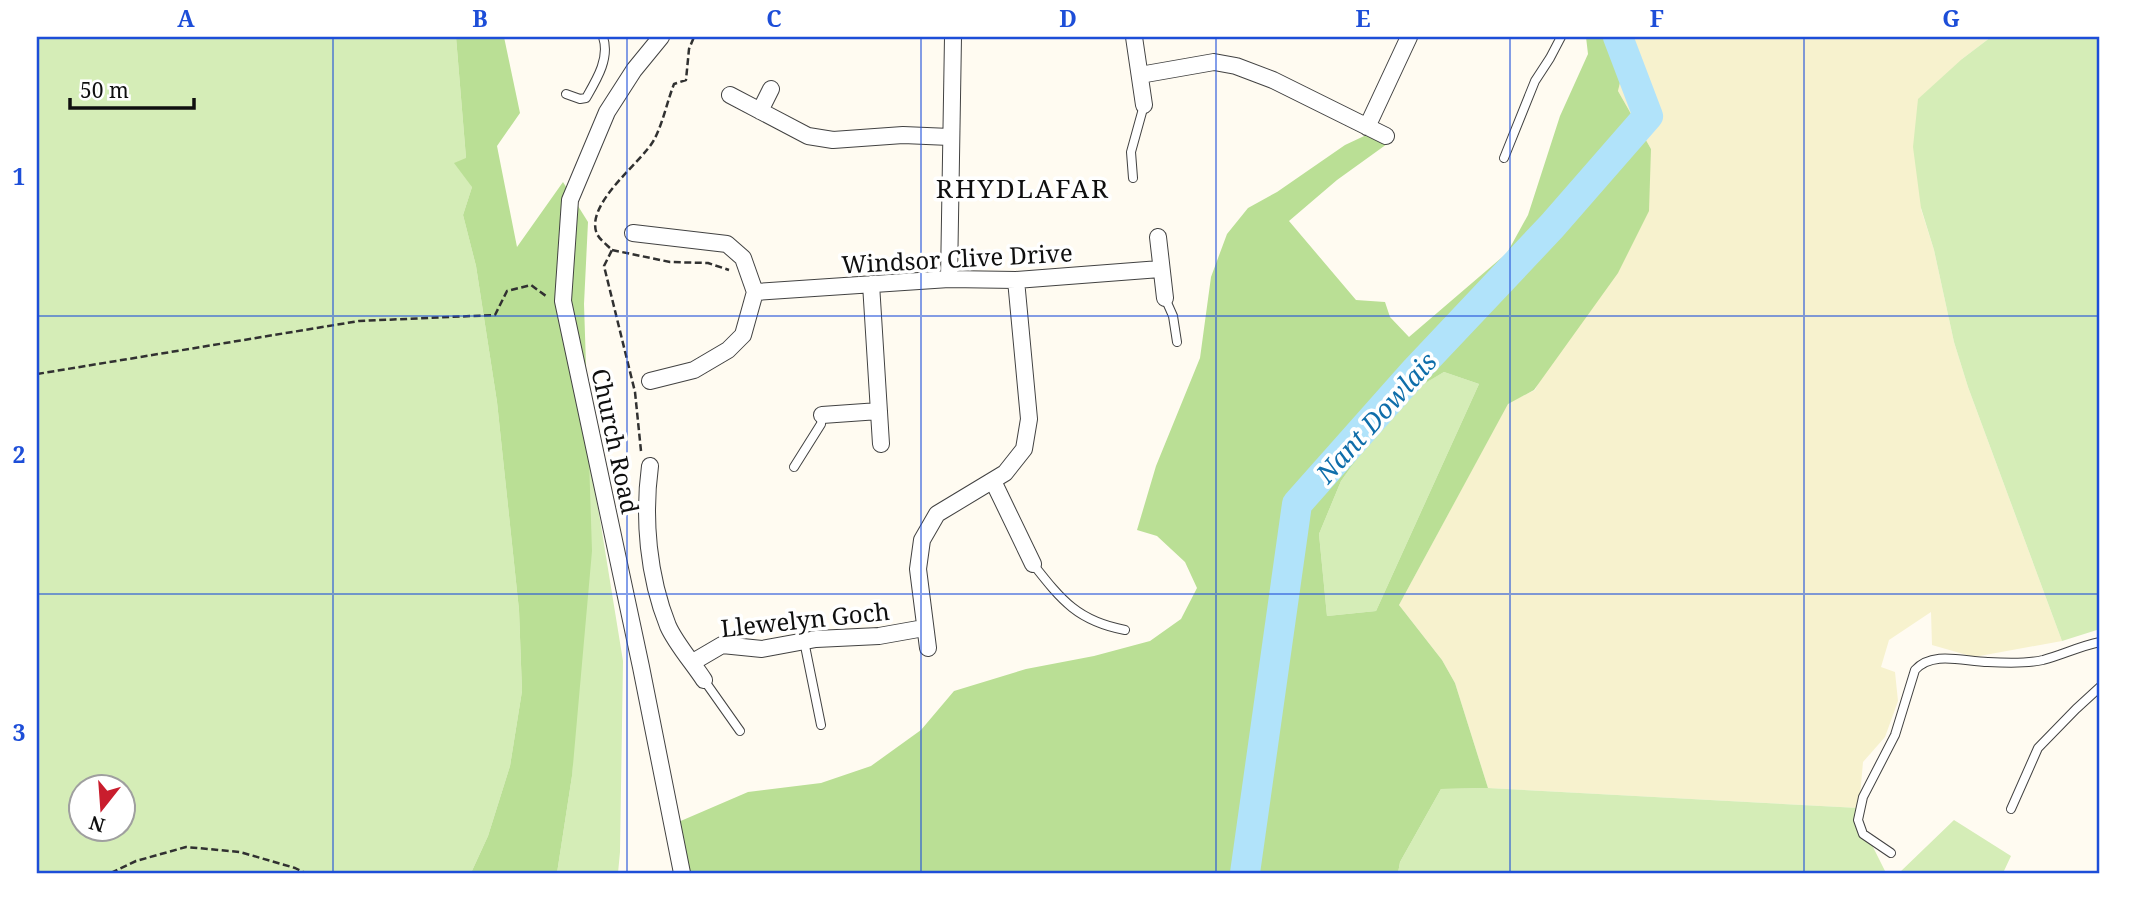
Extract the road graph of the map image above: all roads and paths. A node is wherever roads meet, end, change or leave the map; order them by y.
1 (603, 37) edge
2 (661, 37) edge
3 (953, 37) edge
4 (1133, 37) edge
5 (1409, 37) edge
6 (1561, 37) edge
7 (1140, 75) junction
8 (771, 89) dead end
9 (566, 94) dead end
10 (730, 95) dead end
11 (1144, 105) joint
12 (760, 111) junction
13 (1367, 127) junction
14 (1386, 136) dead end
15 (950, 137) junction
16 (1504, 159) dead end
17 (1133, 178) dead end
18 (633, 233) dead end
19 (1158, 237) dead end
20 (612, 250) dead end
21 (1160, 268) junction
22 (949, 279) junction
23 (1016, 280) junction
24 (871, 284) junction
25 (752, 285) junction
26 (1165, 298) joint
27 (565, 310) junction
28 (1177, 342) dead end
29 (37, 374) edge
30 (650, 380) dead end
31 (879, 411) junction
32 (822, 415) joint
33 (881, 444) dead end
34 (650, 466) dead end
35 (794, 467) dead end
36 (993, 481) junction
37 (1033, 564) joint
38 (924, 628) junction
39 (1125, 630) dead end
40 (804, 641) junction
41 (2100, 642) edge
42 (928, 648) dead end
43 (693, 662) junction
44 (704, 680) joint
45 (2100, 687) edge
46 (821, 725) dead end
47 (740, 731) dead end
48 (2011, 809) dead end
49 (1891, 853) dead end
50 (111, 873) edge
51 (305, 873) edge
52 (682, 873) edge

1 - 9 lane
2 - 27 street, Church Road
3 - 15 street
4 - 7 street
5 - 13 street
6 - 16 lane
7 - 11 street
7 - 13 street
8 - 12 street
10 - 12 street
11 - 17 lane
12 - 15 street
13 - 14 street
15 - 22 street
18 - 25 street
19 - 21 street
20 - 25 path
21 - 23 street, Windsor Clive Drive
21 - 26 street
22 - 23 street, Windsor Clive Drive
22 - 24 street, Windsor Clive Drive
23 - 36 street, Llewelyn Goch
24 - 25 street, Windsor Clive Drive
24 - 31 street
25 - 30 street
26 - 28 lane
27 - 29 path
27 - 52 street, Church Road
31 - 32 street
31 - 33 street
32 - 35 lane
34 - 43 street
36 - 37 street
36 - 38 street, Llewelyn Goch
37 - 39 lane
38 - 40 street, Llewelyn Goch
38 - 42 street, Llewelyn Goch
40 - 43 street, Llewelyn Goch
40 - 46 lane
41 - 49 lane
43 - 44 street
44 - 47 lane
45 - 48 lane
50 - 51 path

